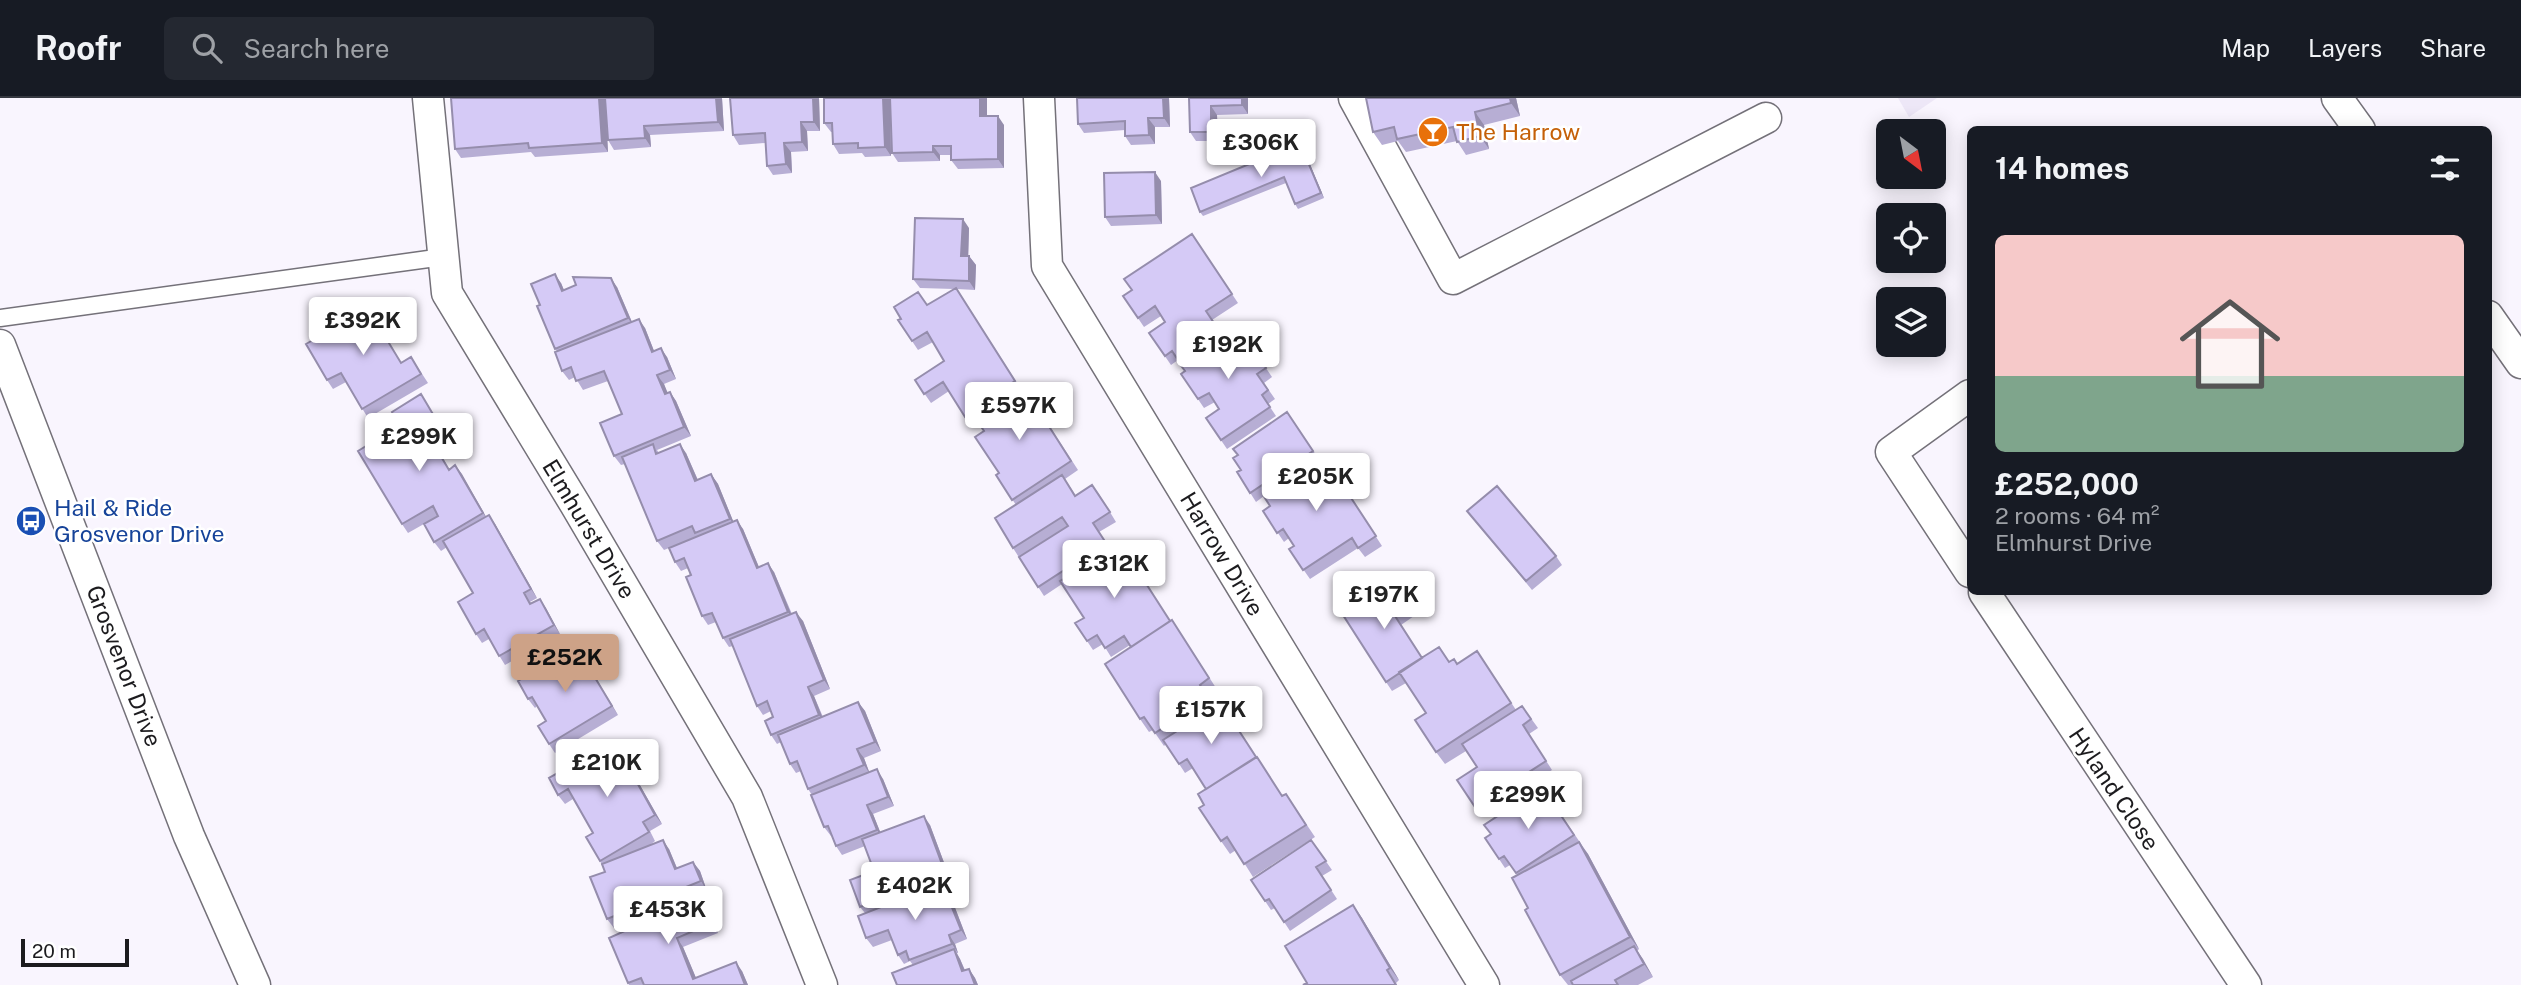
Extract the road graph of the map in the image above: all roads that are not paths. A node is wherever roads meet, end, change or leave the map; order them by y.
1 (428, 98) edge
2 (1039, 98) edge
3 (1354, 98) edge
4 (2337, 98) edge
5 (1766, 118) dead end
6 (2357, 126) edge
7 (443, 257) junction
8 (0, 318) edge
9 (2492, 322) edge
10 (0, 345) edge
11 (2521, 363) edge
12 (1967, 397) edge
13 (1967, 567) edge
14 (1986, 595) edge
15 (255, 985) edge
16 (821, 985) edge
17 (1484, 985) edge
18 (2246, 985) edge

1 - 7 street, Elmhurst Drive
2 - 17 street, Harrow Drive
3 - 5 street
4 - 6 street
7 - 8 lane
7 - 16 street, Elmhurst Drive
9 - 11 street
10 - 15 street, Grosvenor Drive
12 - 13 street
14 - 18 street, Hyland Close

